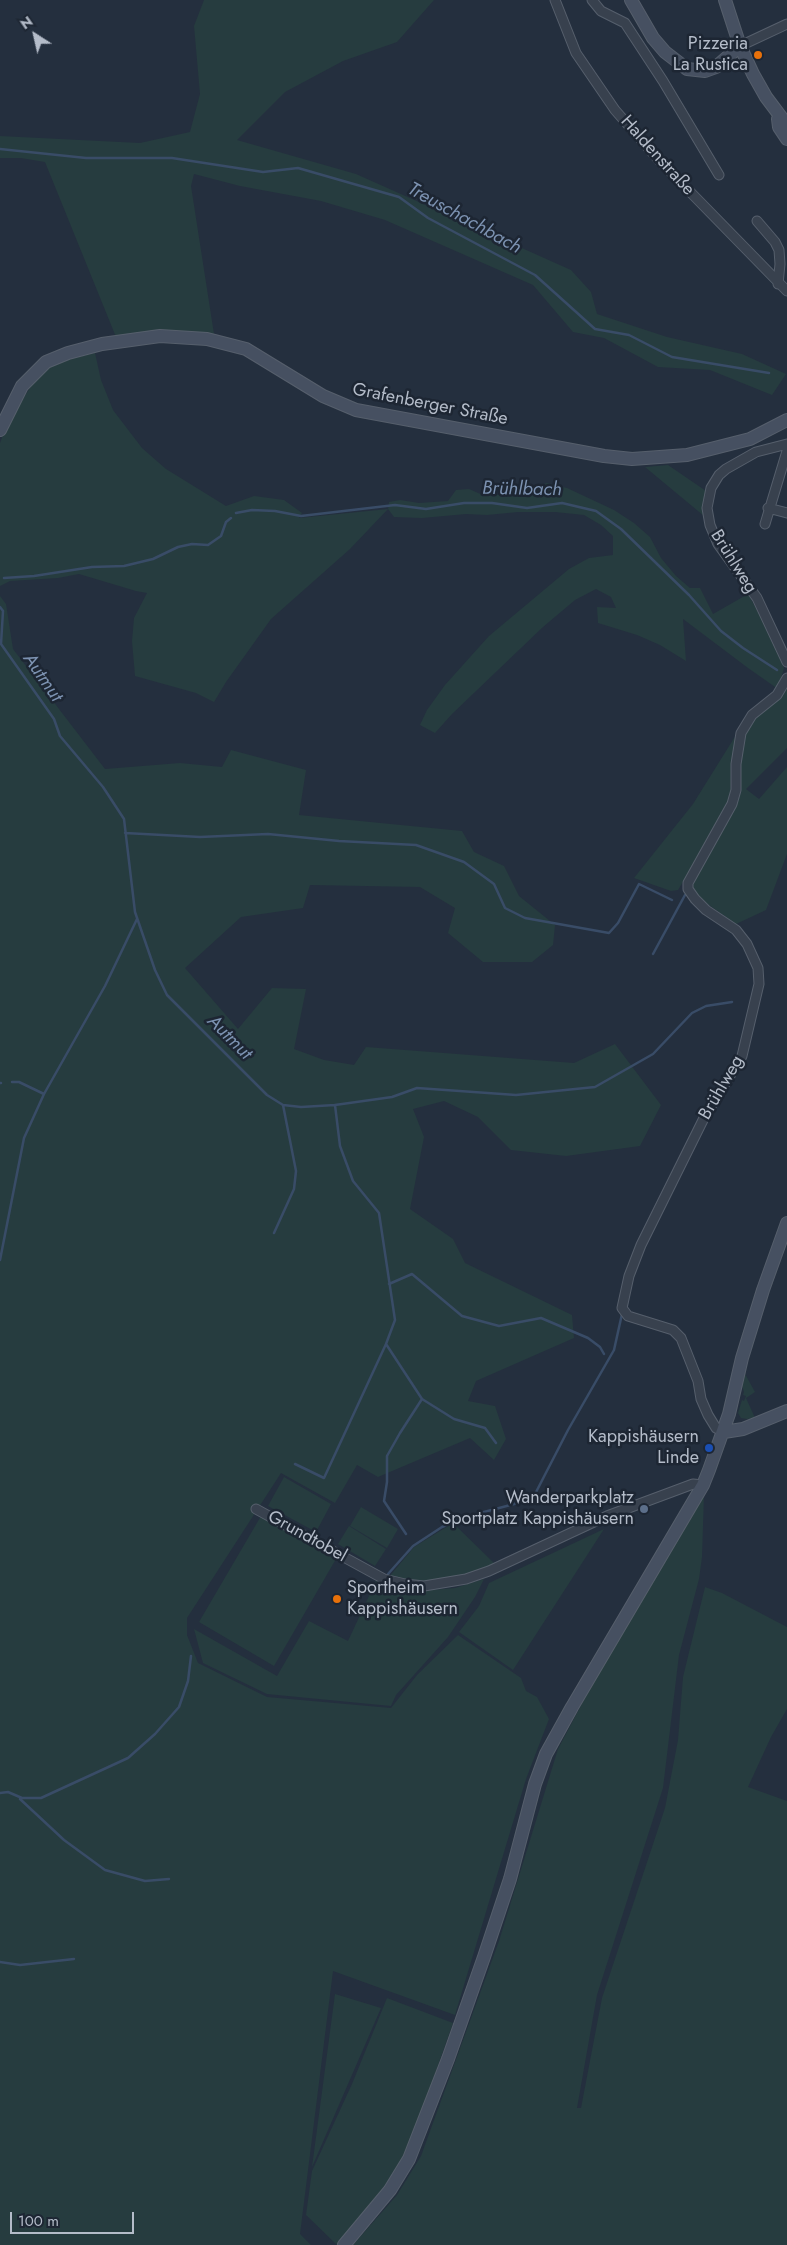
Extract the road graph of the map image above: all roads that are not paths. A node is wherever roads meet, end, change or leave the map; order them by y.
1 (555, 0) edge
2 (592, 0) edge
3 (631, 0) edge
4 (725, 0) edge
5 (787, 24) edge
6 (740, 46) junction
7 (783, 121) edge
8 (787, 139) edge
9 (718, 176) dead end
10 (757, 222) dead end
11 (778, 284) junction
12 (787, 291) edge
13 (787, 420) edge
14 (0, 430) edge
15 (787, 444) edge
16 (787, 451) edge
17 (768, 508) junction
18 (787, 513) edge
19 (765, 524) dead end
20 (787, 662) edge
21 (787, 678) edge
22 (787, 1224) edge
23 (787, 1411) edge
24 (724, 1432) junction
25 (702, 1485) junction
26 (256, 1509) dead end
27 (344, 2245) edge

1 - 11 street, Haldenstraße
2 - 9 street
3 - 6 main road
4 - 6 main road
5 - 6 street
6 - 7 main road
7 - 8 main road
10 - 11 street
11 - 12 street, Haldenstraße
13 - 14 main road, Grafenberger Straße
15 - 20 street, Brühlweg
16 - 17 street
17 - 18 street
17 - 19 street
21 - 24 street, Brühlweg
22 - 24 main road
23 - 24 main road
24 - 25 main road
25 - 26 street, Grundtobel
25 - 27 main road

